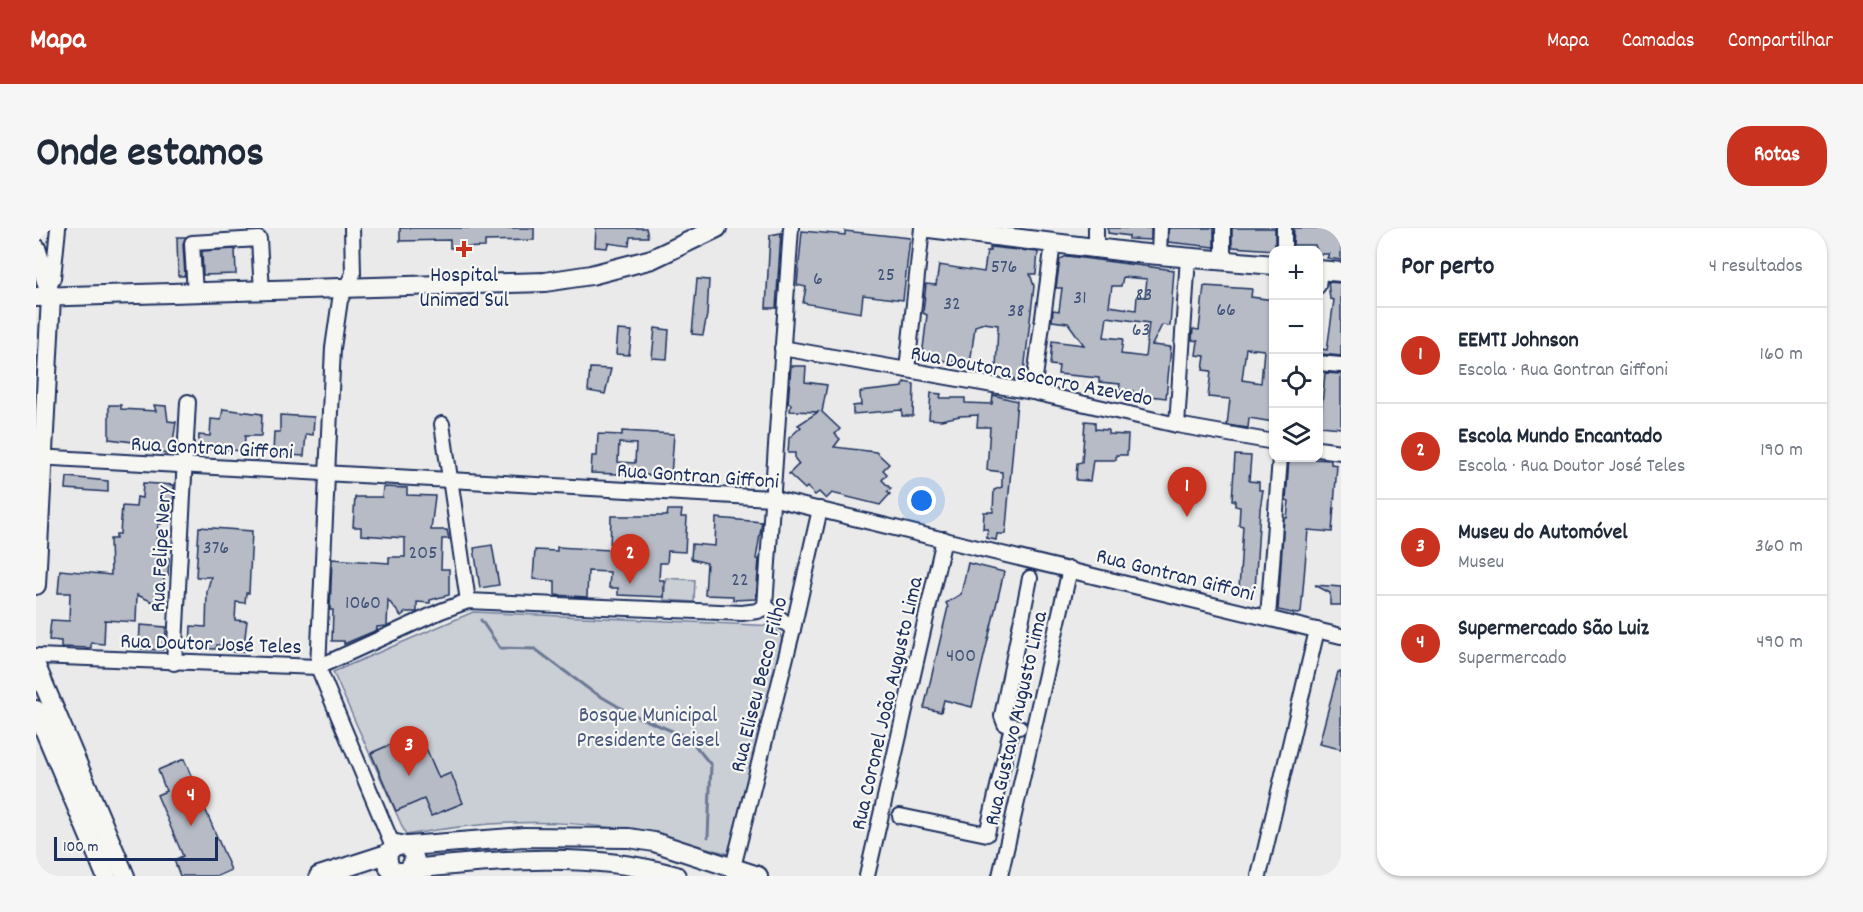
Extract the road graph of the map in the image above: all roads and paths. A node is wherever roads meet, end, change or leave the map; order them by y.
1 (58, 228) edge
2 (351, 228) edge
3 (717, 228) edge
4 (790, 228) edge
5 (922, 228) edge
6 (929, 228) edge
7 (1096, 228) edge
8 (1160, 228) edge
9 (1223, 228) edge
10 (1284, 228) edge
11 (972, 230) edge
12 (1033, 235) edge
13 (1053, 243) junction
14 (1284, 246) edge
15 (1096, 247) junction
16 (36, 249) edge
17 (1159, 255) junction
18 (1188, 257) junction
19 (1223, 260) junction
20 (1269, 265) edge
21 (1341, 272) edge
22 (1323, 274) edge
23 (344, 289) junction
24 (262, 292) junction
25 (45, 293) edge
26 (195, 294) junction
27 (782, 348) junction
28 (1323, 363) edge
29 (1341, 365) edge
30 (907, 370) junction
31 (1033, 392) junction
32 (188, 402) dead end
33 (442, 424) dead end
34 (1177, 425) junction
35 (1269, 441) edge
36 (1323, 450) edge
37 (1341, 452) edge
38 (40, 458) edge
39 (1280, 462) edge
40 (184, 466) junction
41 (326, 474) junction
42 (450, 479) junction
43 (771, 498) junction
44 (820, 509) junction
45 (944, 539) junction
46 (1070, 569) junction
47 (1030, 579) dead end
48 (36, 585) edge
49 (468, 601) junction
50 (765, 606) junction
51 (1268, 617) junction
52 (793, 629) junction
53 (1317, 630) junction
54 (1341, 636) edge
55 (36, 656) edge
56 (174, 663) junction
57 (36, 666) edge
58 (318, 667) junction
59 (36, 710) edge
60 (1012, 726) junction
61 (1033, 729) junction
62 (83, 799) junction
63 (900, 816) dead end
64 (400, 862) edge
65 (744, 873) edge
66 (106, 876) edge
67 (125, 876) edge
68 (319, 876) edge
69 (375, 876) edge
70 (676, 876) edge
71 (867, 876) edge
72 (1000, 876) edge
73 (1259, 876) edge

1 - 25 street
2 - 23 street
3 - 23 main road
4 - 27 street
5 - 30 street
6 - 11 main road
7 - 15 street
8 - 17 street
9 - 19 street
10 - 14 street
11 - 12 main road
12 - 13 main road
13 - 15 main road
13 - 31 street
15 - 17 main road
16 - 25 main road
17 - 18 main road
18 - 19 main road
18 - 34 street
19 - 20 main road
21 - 22 main road
23 - 24 main road
23 - 41 street
24 - 26 main road
24 - 26 street
25 - 26 main road
25 - 38 main road
27 - 30 street, Rua Doutora Socorro Azevedo
27 - 43 street
28 - 29 street
30 - 31 street, Rua Doutora Socorro Azevedo
31 - 34 street, Rua Doutora Socorro Azevedo
32 - 40 street, Rua Felipe Nery
33 - 42 street
34 - 35 street, Rua Doutora Socorro Azevedo
36 - 37 street
38 - 40 street, Rua Gontran Giffoni
38 - 48 main road
39 - 51 street
40 - 41 street, Rua Gontran Giffoni
40 - 56 street, Rua Felipe Nery
41 - 42 street, Rua Gontran Giffoni
41 - 58 street
42 - 43 street, Rua Gontran Giffoni
42 - 49 street
43 - 44 street, Rua Gontran Giffoni
43 - 50 street
44 - 45 street, Rua Gontran Giffoni
44 - 52 street, Rua Eliseu Becco Filho
45 - 46 street, Rua Gontran Giffoni
45 - 71 street, Rua Coronel João Augusto Lima
46 - 51 street, Rua Gontran Giffoni
46 - 61 street, Rua Gustavo Augusto Lima
47 - 60 street
49 - 50 street, Rua Doutor José Teles
49 - 58 street, Rua Doutor José Teles
50 - 52 street
51 - 53 street, Rua Gontran Giffoni
52 - 65 street, Rua Eliseu Becco Filho
53 - 54 street, Rua Gontran Giffoni
53 - 73 street
55 - 56 street, Rua Doutor José Teles
56 - 58 street, Rua Doutor José Teles
57 - 62 main road
58 - 64 street
59 - 62 main road
60 - 61 street
60 - 63 street
61 - 72 street, Rua Gustavo Augusto Lima
62 - 66 main road
62 - 67 main road
64 - 65 main road
64 - 68 main road
64 - 69 main road
64 - 70 main road

